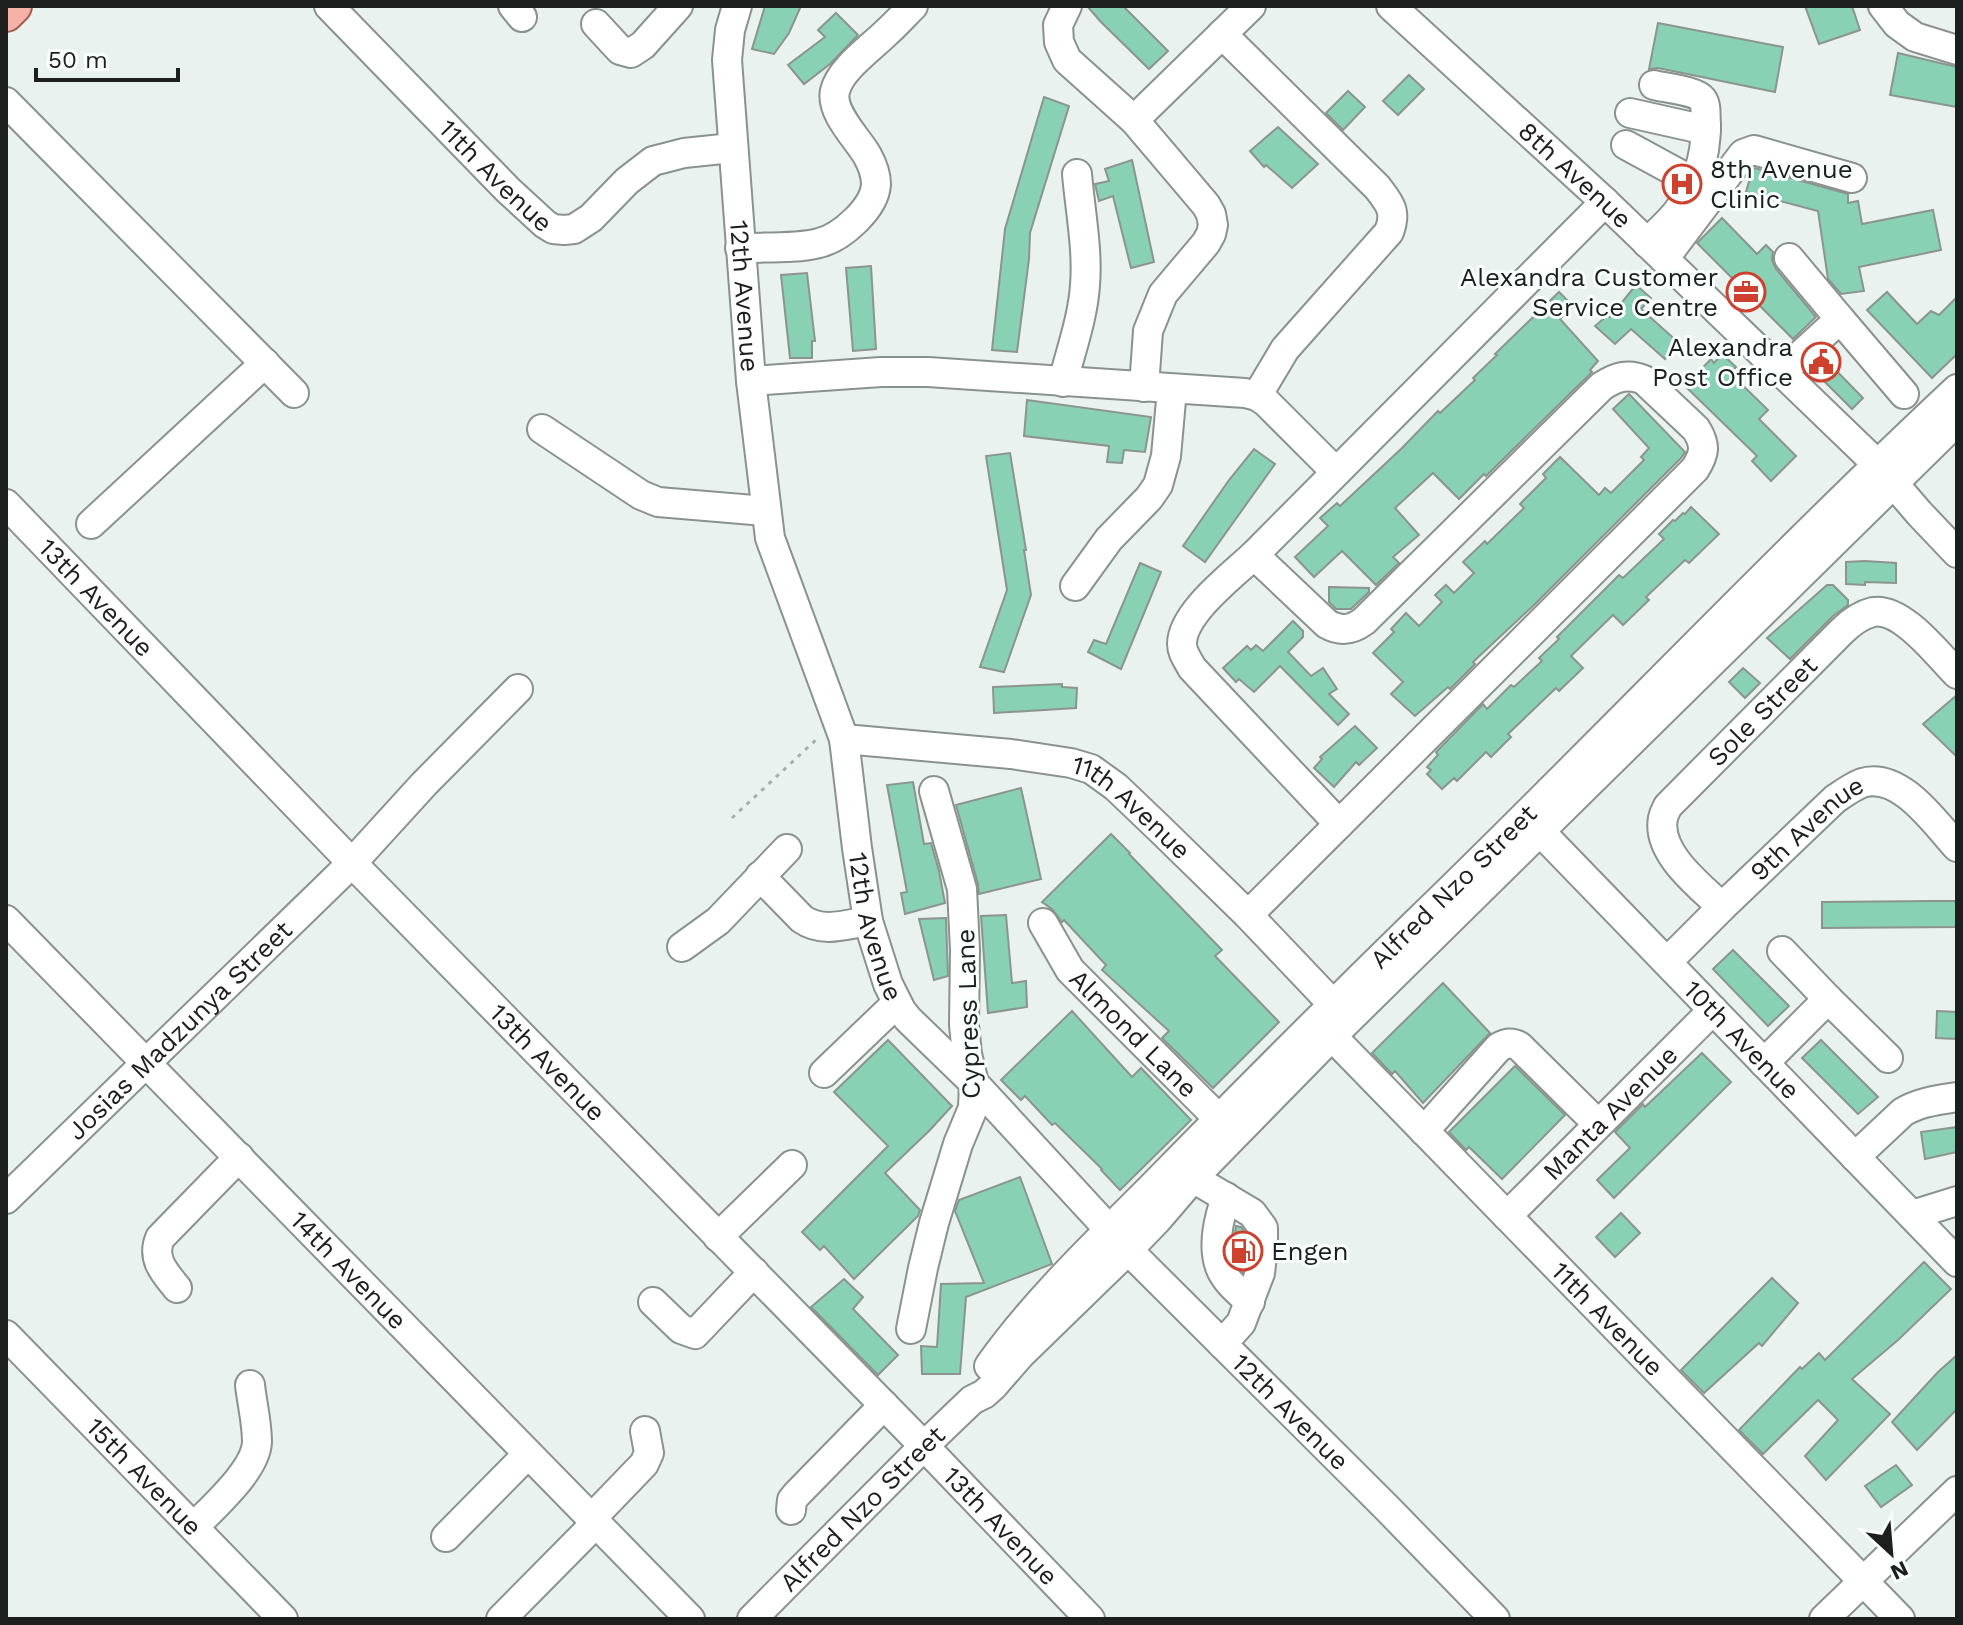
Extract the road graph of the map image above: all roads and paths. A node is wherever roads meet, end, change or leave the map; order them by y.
1 (14, 6) edge
2 (329, 6) edge
3 (678, 6) edge
4 (737, 6) edge
5 (913, 6) edge
6 (1067, 6) edge
7 (1251, 6) edge
8 (1391, 6) edge
9 (1883, 6) edge
10 (6, 14) edge
11 (596, 24) dead end
12 (1222, 34) junction
13 (1957, 50) edge
14 (1654, 85) dead end
15 (6, 102) edge
16 (1630, 113) dead end
17 (1134, 120) junction
18 (1706, 130) junction
19 (1626, 145) dead end
20 (732, 148) junction
21 (1077, 174) dead end
22 (1852, 178) dead end
23 (1694, 182) junction
24 (1605, 202) junction
25 (740, 248) junction
26 (1656, 251) junction
27 (1789, 258) dead end
28 (1840, 319) junction
29 (265, 363) junction
30 (1782, 372) junction
31 (751, 381) junction
32 (1063, 382) junction
33 (1158, 388) junction
34 (1957, 389) edge
35 (294, 393) dead end
36 (1904, 394) dead end
37 (1257, 396) junction
38 (1957, 421) edge
39 (542, 429) dead end
40 (1336, 472) junction
41 (1886, 474) junction
42 (6, 504) edge
43 (766, 511) junction
44 (91, 524) dead end
45 (1957, 553) edge
46 (1254, 555) junction
47 (1075, 586) dead end
48 (1957, 674) edge
49 (518, 689) dead end
50 (841, 729) junction
51 (934, 791) dead end
52 (732, 818) dead end
53 (1339, 824) junction
54 (1533, 824) junction
55 (1957, 847) edge
56 (787, 849) dead end
57 (352, 863) junction
58 (760, 876) junction
59 (1722, 907) junction
60 (1248, 915) junction
61 (6, 920) edge
62 (868, 921) junction
63 (1043, 923) dead end
64 (682, 947) dead end
65 (1782, 951) dead end
66 (1667, 962) junction
67 (1828, 999) junction
68 (897, 1003) junction
69 (1713, 1010) junction
70 (1333, 1020) junction
71 (1542, 1053) dead end
72 (1888, 1058) dead end
73 (146, 1063) junction
74 (1764, 1063) junction
75 (824, 1073) dead end
76 (974, 1083) junction
77 (1957, 1097) edge
78 (1602, 1121) junction
79 (1226, 1127) junction
80 (1424, 1131) junction
81 (239, 1157) junction
82 (1855, 1157) junction
83 (792, 1165) dead end
84 (1185, 1169) junction
85 (1226, 1197) junction
86 (6, 1199) edge
87 (1957, 1201) edge
88 (1912, 1215) junction
89 (1507, 1216) junction
90 (718, 1237) junction
91 (1119, 1239) junction
92 (1957, 1262) edge
93 (754, 1272) junction
94 (177, 1288) dead end
95 (653, 1302) dead end
96 (1250, 1302) junction
97 (911, 1329) dead end
98 (6, 1335) edge
99 (1222, 1344) junction
100 (250, 1385) dead end
101 (884, 1405) junction
102 (645, 1431) dead end
103 (924, 1446) junction
104 (528, 1454) junction
105 (1957, 1491) edge
106 (791, 1510) dead end
107 (594, 1521) junction
108 (194, 1527) junction
109 (446, 1537) dead end
110 (1863, 1581) junction
111 (283, 1619) edge
112 (501, 1619) edge
113 (690, 1619) edge
114 (752, 1619) edge
115 (1090, 1619) edge
116 (1495, 1619) edge
117 (1824, 1619) edge
118 (1900, 1619) edge

1 - 10 main road
2 - 20 street, 11th Avenue
3 - 11 street
4 - 20 street, 12th Avenue
5 - 25 street
6 - 17 street
7 - 12 street
8 - 24 street, 8th Avenue
9 - 13 street
12 - 17 street
12 - 37 street
14 - 18 street
15 - 29 street
16 - 18 street
17 - 33 street
18 - 23 street
19 - 23 street
20 - 25 street, 12th Avenue
21 - 32 street
22 - 26 street
23 - 26 street
24 - 26 street, 8th Avenue
24 - 40 street
25 - 31 street, 12th Avenue
26 - 30 street, 8th Avenue
27 - 28 street
28 - 30 street
28 - 36 street
29 - 35 street
29 - 44 street
30 - 41 street, 8th Avenue
31 - 32 street
31 - 43 street, 12th Avenue
32 - 33 street
33 - 37 street
33 - 47 street
34 - 41 street, Alfred Nzo Street
37 - 40 street
38 - 41 street, Alfred Nzo Street
39 - 43 street
40 - 46 street
41 - 45 street, 8th Avenue
41 - 54 street, Alfred Nzo Street
42 - 57 street, 13th Avenue
43 - 50 street, 12th Avenue
46 - 53 street
46 - 53 street
48 - 59 street, Sole Street
49 - 57 street, Josias Madzunya Street
50 - 52 path
50 - 60 street, 11th Avenue
50 - 62 street, 12th Avenue
51 - 76 street, Cypress Lane
53 - 60 street
54 - 66 street, 10th Avenue
54 - 70 street, Alfred Nzo Street
55 - 59 street, 9th Avenue
56 - 58 street
57 - 73 street, Josias Madzunya Street
57 - 90 street, 13th Avenue
58 - 62 street
58 - 64 street
59 - 66 street, 9th Avenue
60 - 70 street, 11th Avenue
61 - 73 street, 14th Avenue
62 - 68 street, 12th Avenue
63 - 79 street, Almond Lane
65 - 67 street
66 - 69 street, 10th Avenue
67 - 72 street
67 - 74 street
68 - 75 street
68 - 76 street, 12th Avenue
69 - 74 street, 10th Avenue
69 - 78 street, Manta Avenue
70 - 79 street, Alfred Nzo Street
70 - 80 street, 11th Avenue
71 - 78 street
73 - 81 street, 14th Avenue
73 - 86 street, Josias Madzunya Street
74 - 82 street, 10th Avenue
76 - 91 street, 12th Avenue
76 - 97 street, Cypress Lane
77 - 82 street
78 - 80 street
78 - 89 street, Manta Avenue
79 - 84 street, Alfred Nzo Street
80 - 89 street, 11th Avenue
81 - 94 street
81 - 104 street, 14th Avenue
82 - 88 street, 10th Avenue
83 - 90 street
84 - 85 street
84 - 91 street, Alfred Nzo Street
85 - 96 street
85 - 96 street
87 - 88 street
88 - 92 street, 10th Avenue
89 - 110 street, 11th Avenue
90 - 93 street, 13th Avenue
91 - 99 street, 12th Avenue
91 - 103 street, Alfred Nzo Street
93 - 95 street
93 - 101 street, 13th Avenue
96 - 99 street
98 - 108 street, 15th Avenue
99 - 116 street, 12th Avenue
100 - 108 street
101 - 103 street, 13th Avenue
101 - 106 street
102 - 107 street
103 - 114 street, Alfred Nzo Street
103 - 115 street, 13th Avenue
104 - 107 street, 14th Avenue
104 - 109 street
105 - 110 street
107 - 112 street
107 - 113 street, 14th Avenue
108 - 111 street, 15th Avenue
110 - 117 street
110 - 118 street, 11th Avenue

